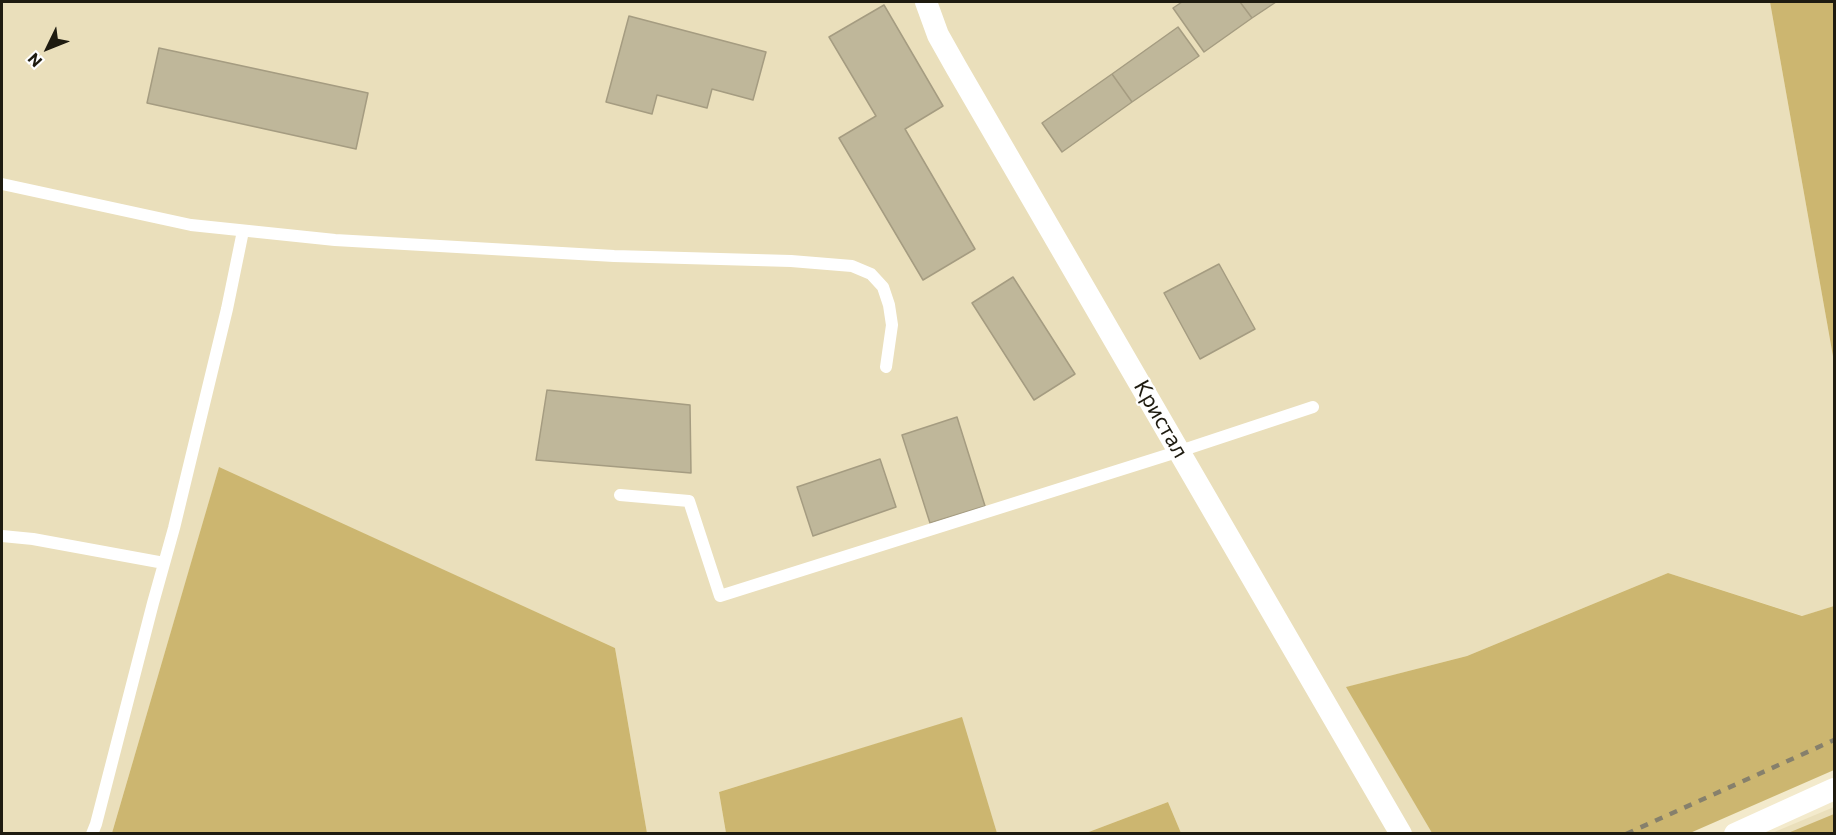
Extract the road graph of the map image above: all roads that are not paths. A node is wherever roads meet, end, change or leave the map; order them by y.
1 (926, 2) edge
2 (2, 184) edge
3 (243, 231) junction
4 (886, 367) dead end
5 (1312, 406) dead end
6 (1180, 451) junction
7 (620, 495) dead end
8 (2, 536) edge
9 (164, 563) junction
10 (1834, 789) edge
11 (92, 834) edge
12 (1401, 834) edge
13 (1735, 834) edge

1 - 6 street, Кристал
2 - 3 lane
3 - 4 lane
3 - 9 lane
5 - 6 lane
6 - 7 lane
6 - 12 street, Кристал
8 - 9 lane
9 - 11 lane
10 - 13 street

